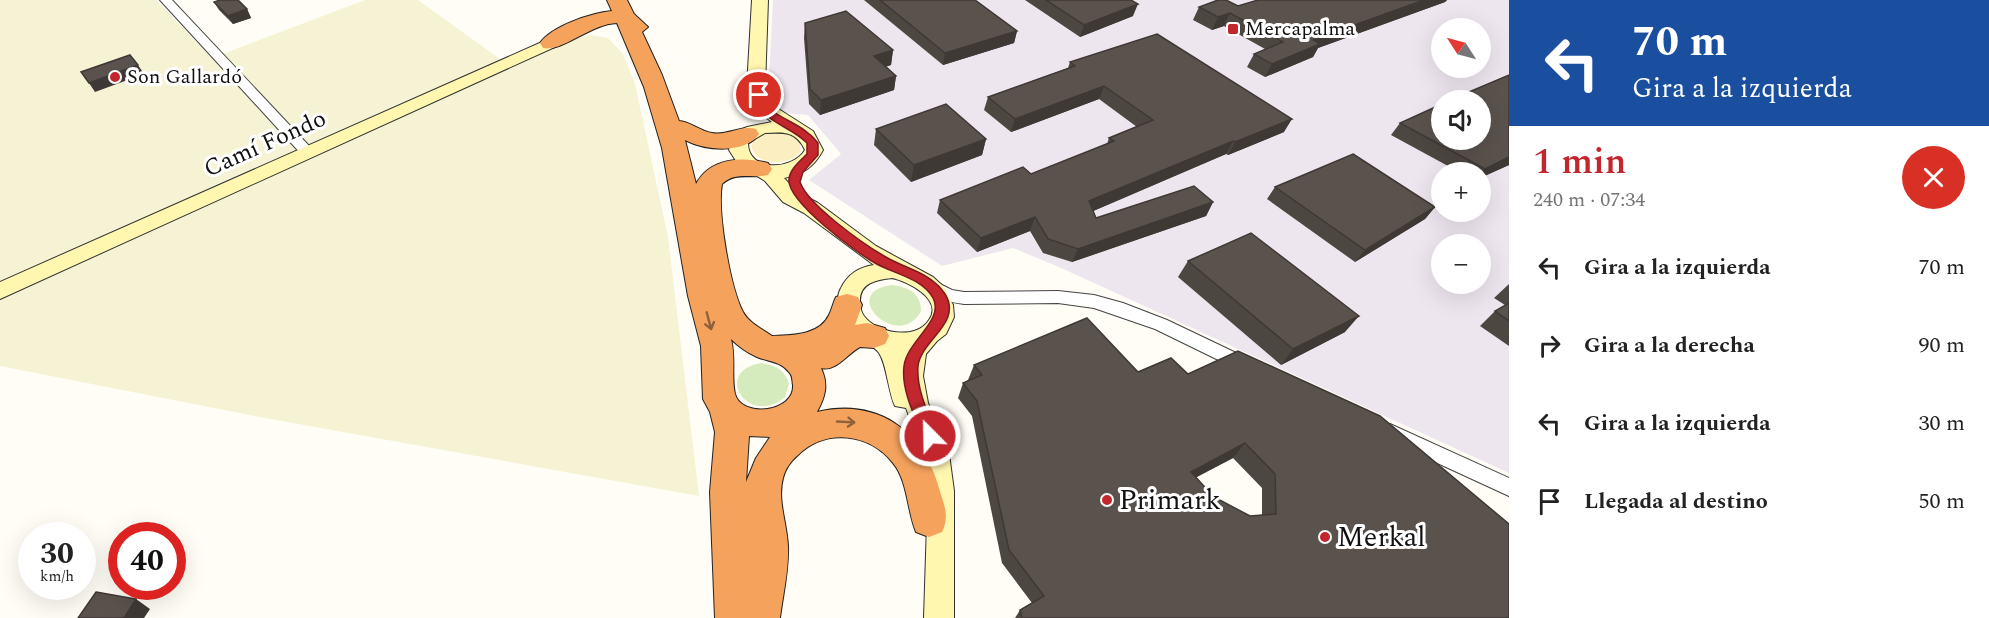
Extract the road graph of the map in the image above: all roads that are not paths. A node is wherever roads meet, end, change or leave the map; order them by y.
1 (166, 0) edge
2 (760, 0) edge
3 (625, 7) edge
4 (592, 25) junction
5 (551, 43) joint
6 (660, 84) junction
7 (756, 87) junction
8 (681, 128) junction
9 (798, 130) junction
10 (747, 134) junction
11 (308, 153) junction
12 (803, 165) junction
13 (759, 169) junction
14 (810, 207) junction
15 (708, 220) junction
16 (844, 233) junction
17 (907, 272) junction
18 (932, 286) junction
19 (0, 291) edge
20 (848, 297) junction
21 (1018, 299) junction
22 (934, 327) junction
23 (875, 337) junction
24 (770, 348) junction
25 (719, 374) junction
26 (1265, 374) edge
27 (810, 387) junction
28 (726, 409) junction
29 (781, 422) junction
30 (1371, 423) edge
31 (1509, 487) edge
32 (928, 520) junction
33 (940, 572) junction
34 (735, 618) edge
35 (759, 618) edge
36 (939, 618) edge

1 - 11 street
2 - 7 street
3 - 4 highway
3 - 6 highway
4 - 5 highway
4 - 6 highway
5 - 11 street, Camí Fondo
6 - 8 highway
6 -> 25 highway
7 - 9 street
7 - 10 street
8 - 10 highway
8 - 15 highway
9 - 10 street
9 - 12 street
10 - 13 street
11 - 19 street, Camí Fondo
12 - 13 street
12 - 14 street
13 - 14 street
13 - 15 highway
14 - 16 street
15 - 24 highway
16 - 17 street
16 - 20 street
17 - 18 street
17 - 20 street
18 - 21 street
18 - 22 street
20 - 23 street
20 - 24 highway
21 - 22 street
21 - 26 street
22 - 23 street
22 - 33 street
23 - 27 highway
23 - 32 street
24 - 25 highway
24 - 27 highway
25 - 28 highway
27 - 29 highway
28 - 29 highway
28 - 34 highway
29 - 35 highway
30 - 31 street
32 - 33 street
35 -> 32 highway
33 - 36 street

